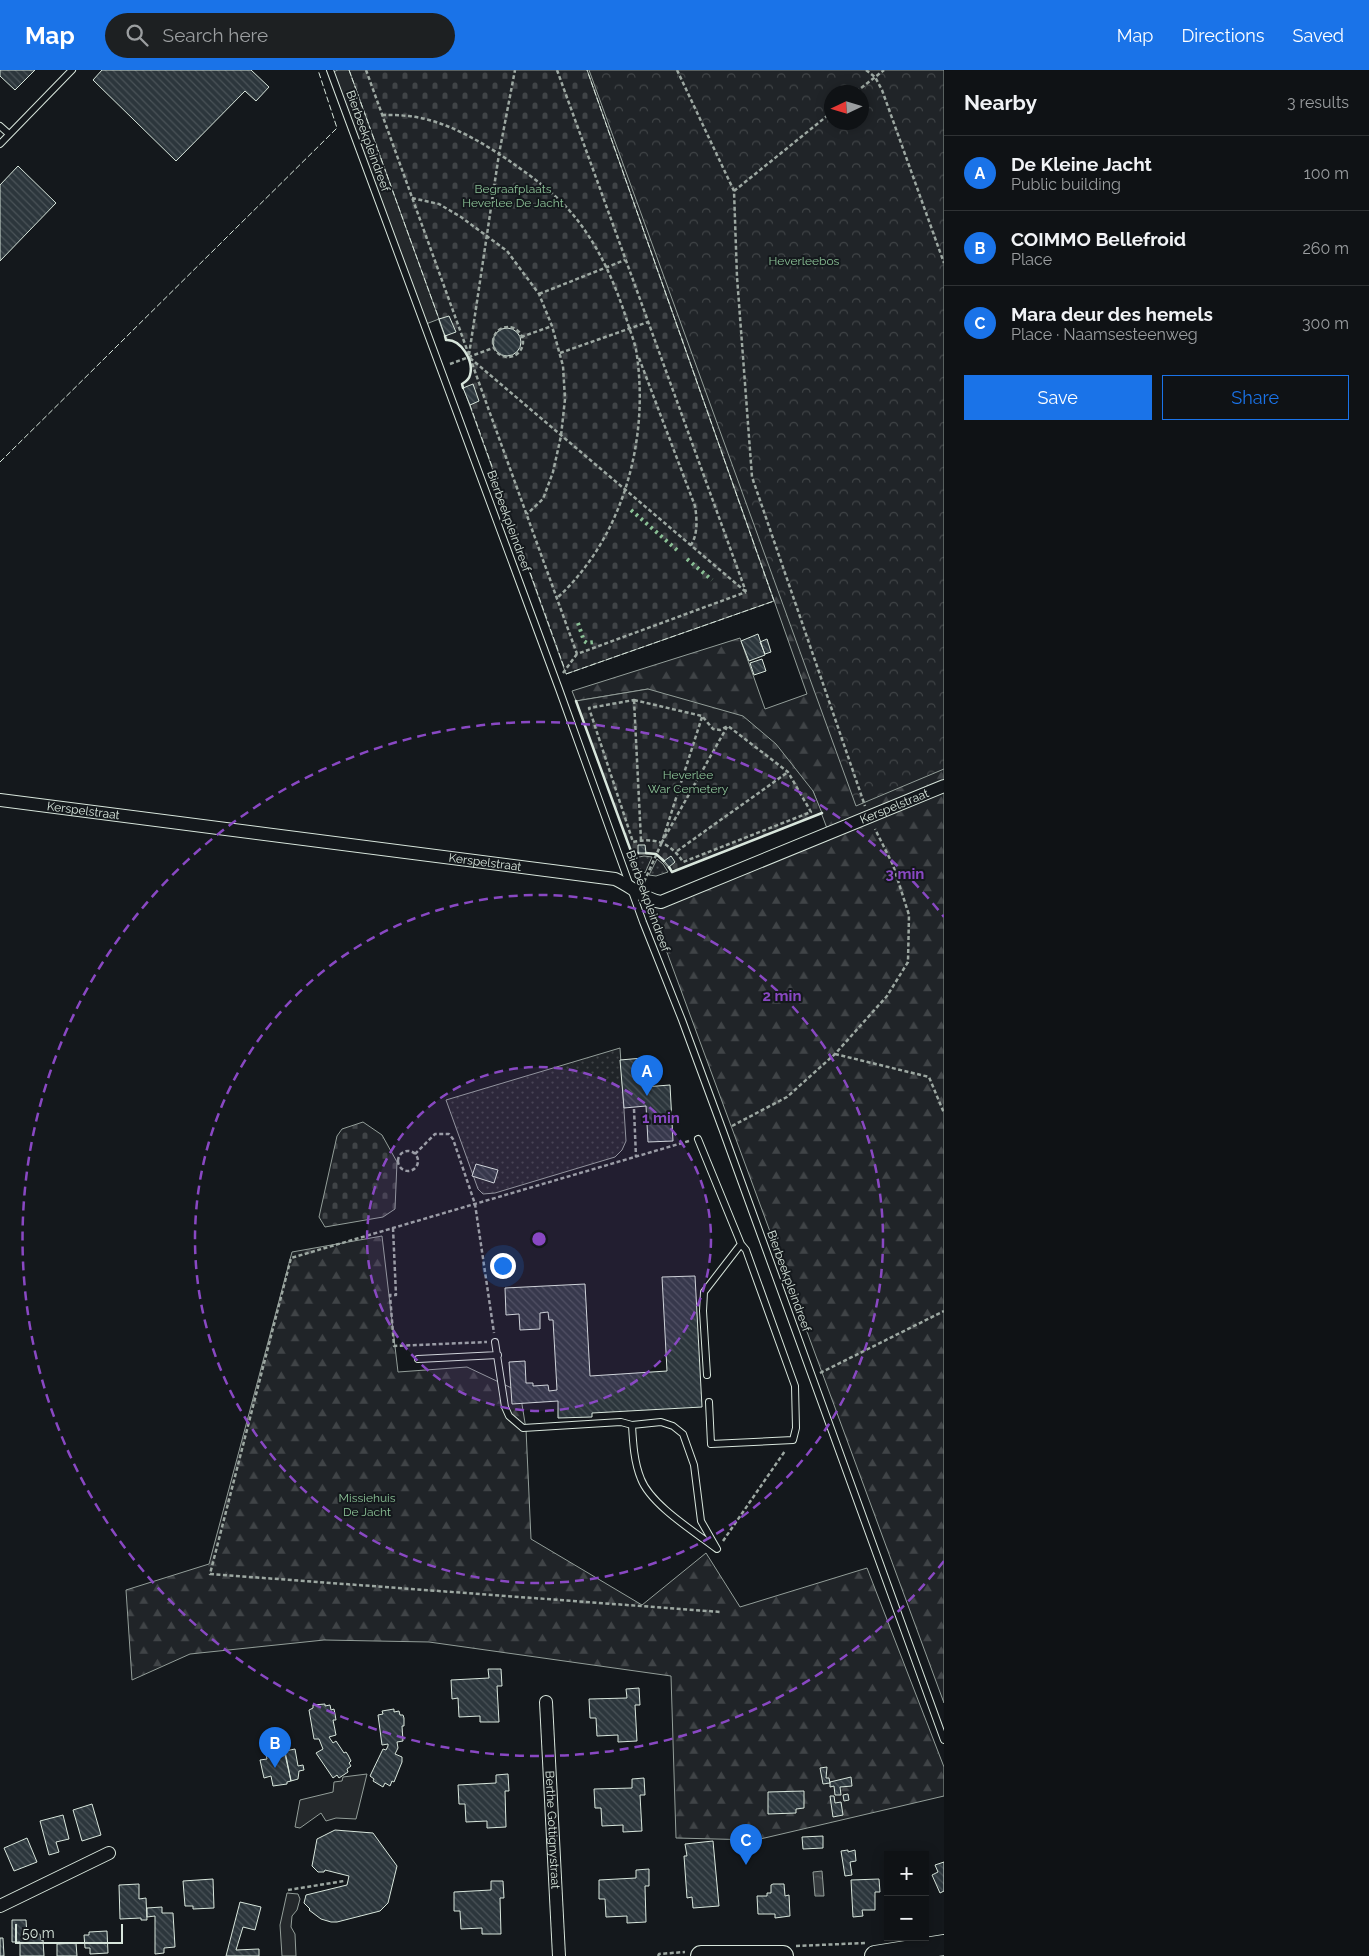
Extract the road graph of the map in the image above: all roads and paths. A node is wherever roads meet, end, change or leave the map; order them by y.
1 (72, 70) edge
2 (330, 70) edge
3 (366, 70) edge
4 (515, 70) edge
5 (557, 70) edge
6 (676, 70) edge
7 (866, 70) edge
8 (884, 70) edge
9 (875, 77) junction
10 (865, 85) edge
11 (382, 115) junction
12 (824, 118) edge
13 (0, 126) edge
14 (9, 134) junction
15 (0, 144) edge
16 (499, 154) junction
17 (734, 191) junction
18 (412, 198) junction
19 (487, 235) junction
20 (625, 260) junction
21 (944, 264) edge
22 (607, 267) junction
23 (539, 294) junction
24 (648, 322) junction
25 (552, 326) junction
26 (629, 328) junction
27 (521, 337) junction
28 (493, 348) junction
29 (560, 353) junction
30 (637, 355) junction
31 (469, 357) junction
32 (440, 368) junction
33 (561, 436) junction
34 (625, 490) junction
35 (527, 514) junction
36 (691, 545) junction
37 (746, 592) junction
38 (557, 598) junction
39 (578, 654) junction
40 (556, 682) junction
41 (634, 700) junction
42 (702, 716) junction
43 (728, 726) junction
44 (788, 772) junction
45 (944, 786) edge
46 (0, 800) edge
47 (869, 816) junction
48 (641, 840) junction
49 (662, 842) junction
50 (676, 851) junction
51 (635, 889) junction
52 (835, 1054) junction
53 (634, 1109) dead end
54 (944, 1113) edge
55 (723, 1131) junction
56 (698, 1139) joint
57 (415, 1154) junction
58 (636, 1157) junction
59 (475, 1204) junction
60 (393, 1228) junction
61 (741, 1244) junction
62 (944, 1311) edge
63 (496, 1342) junction
64 (498, 1355) junction
65 (418, 1359) dead end
66 (707, 1375) dead end
67 (812, 1378) junction
68 (709, 1402) dead end
69 (632, 1425) junction
70 (793, 1440) junction
71 (717, 1549) junction
72 (720, 1612) dead end
73 (546, 1702) dead end
74 (944, 1740) edge
75 (109, 1853) dead end
76 (344, 1881) dead end
77 (288, 1890) dead end
78 (0, 1906) edge
79 (944, 1945) edge
80 (559, 1956) edge
81 (701, 1956) edge
82 (783, 1956) edge
83 (875, 1956) edge

1 - 14 lane
2 - 32 lane, Bierbeekpleindreef
3 - 11 path
4 - 16 path
5 - 20 path
6 - 17 path
7 - 9 path
8 - 9 path
9 - 10 path
9 - 21 path
11 - 16 path
11 - 18 path
12 - 17 path
13 - 14 lane
14 - 15 lane
16 - 19 path
16 - 22 path
17 - 47 path
18 - 19 path
18 - 31 path
19 - 23 path
19 - 31 path
20 - 22 path
20 - 24 path
22 - 23 path
22 - 26 path
23 - 25 path
24 - 26 path
24 - 37 path
25 - 27 path
25 - 29 path
26 - 29 path
26 - 30 path
27 - 28 path
27 - 28 path
28 - 31 path
29 - 33 path
30 - 34 path
30 - 36 path
31 - 32 path
31 - 33 path
31 - 35 path
32 - 40 lane, Bierbeekpleindreef
33 - 34 path
33 - 35 path
34 - 36 path
34 - 38 path
35 - 38 path
36 - 37 path
37 - 39 path
38 - 39 path
39 - 40 path
40 - 51 lane, Bierbeekpleindreef
41 - 42 path
41 - 48 path
41 - 48 path
42 - 43 path
42 - 49 path
43 - 44 path
43 - 49 path
44 - 50 path
44 - 50 path
45 - 47 street, Kerspelstraat
46 - 51 street, Kerspelstraat
47 - 51 street, Kerspelstraat
47 - 52 path
48 - 49 path
49 - 50 path
49 - 51 path
51 - 55 lane, Bierbeekpleindreef
52 - 54 path
52 - 55 path
53 - 58 path
55 - 67 lane, Bierbeekpleindreef
56 - 58 path
56 - 61 lane
57 - 57 path
57 - 59 path
58 - 59 path
59 - 60 path
59 - 63 path
60 - 63 path
60 - 72 path
61 - 66 lane
61 - 70 lane
62 - 67 path
63 - 64 lane
64 - 65 lane
64 - 69 lane
67 - 74 lane, Bierbeekpleindreef
68 - 70 lane
69 - 71 lane
69 - 71 lane
70 - 71 path
73 - 80 street, Berthe Gottignystraat
75 - 78 street
76 - 77 path
79 - 83 main road
81 - 82 main road

